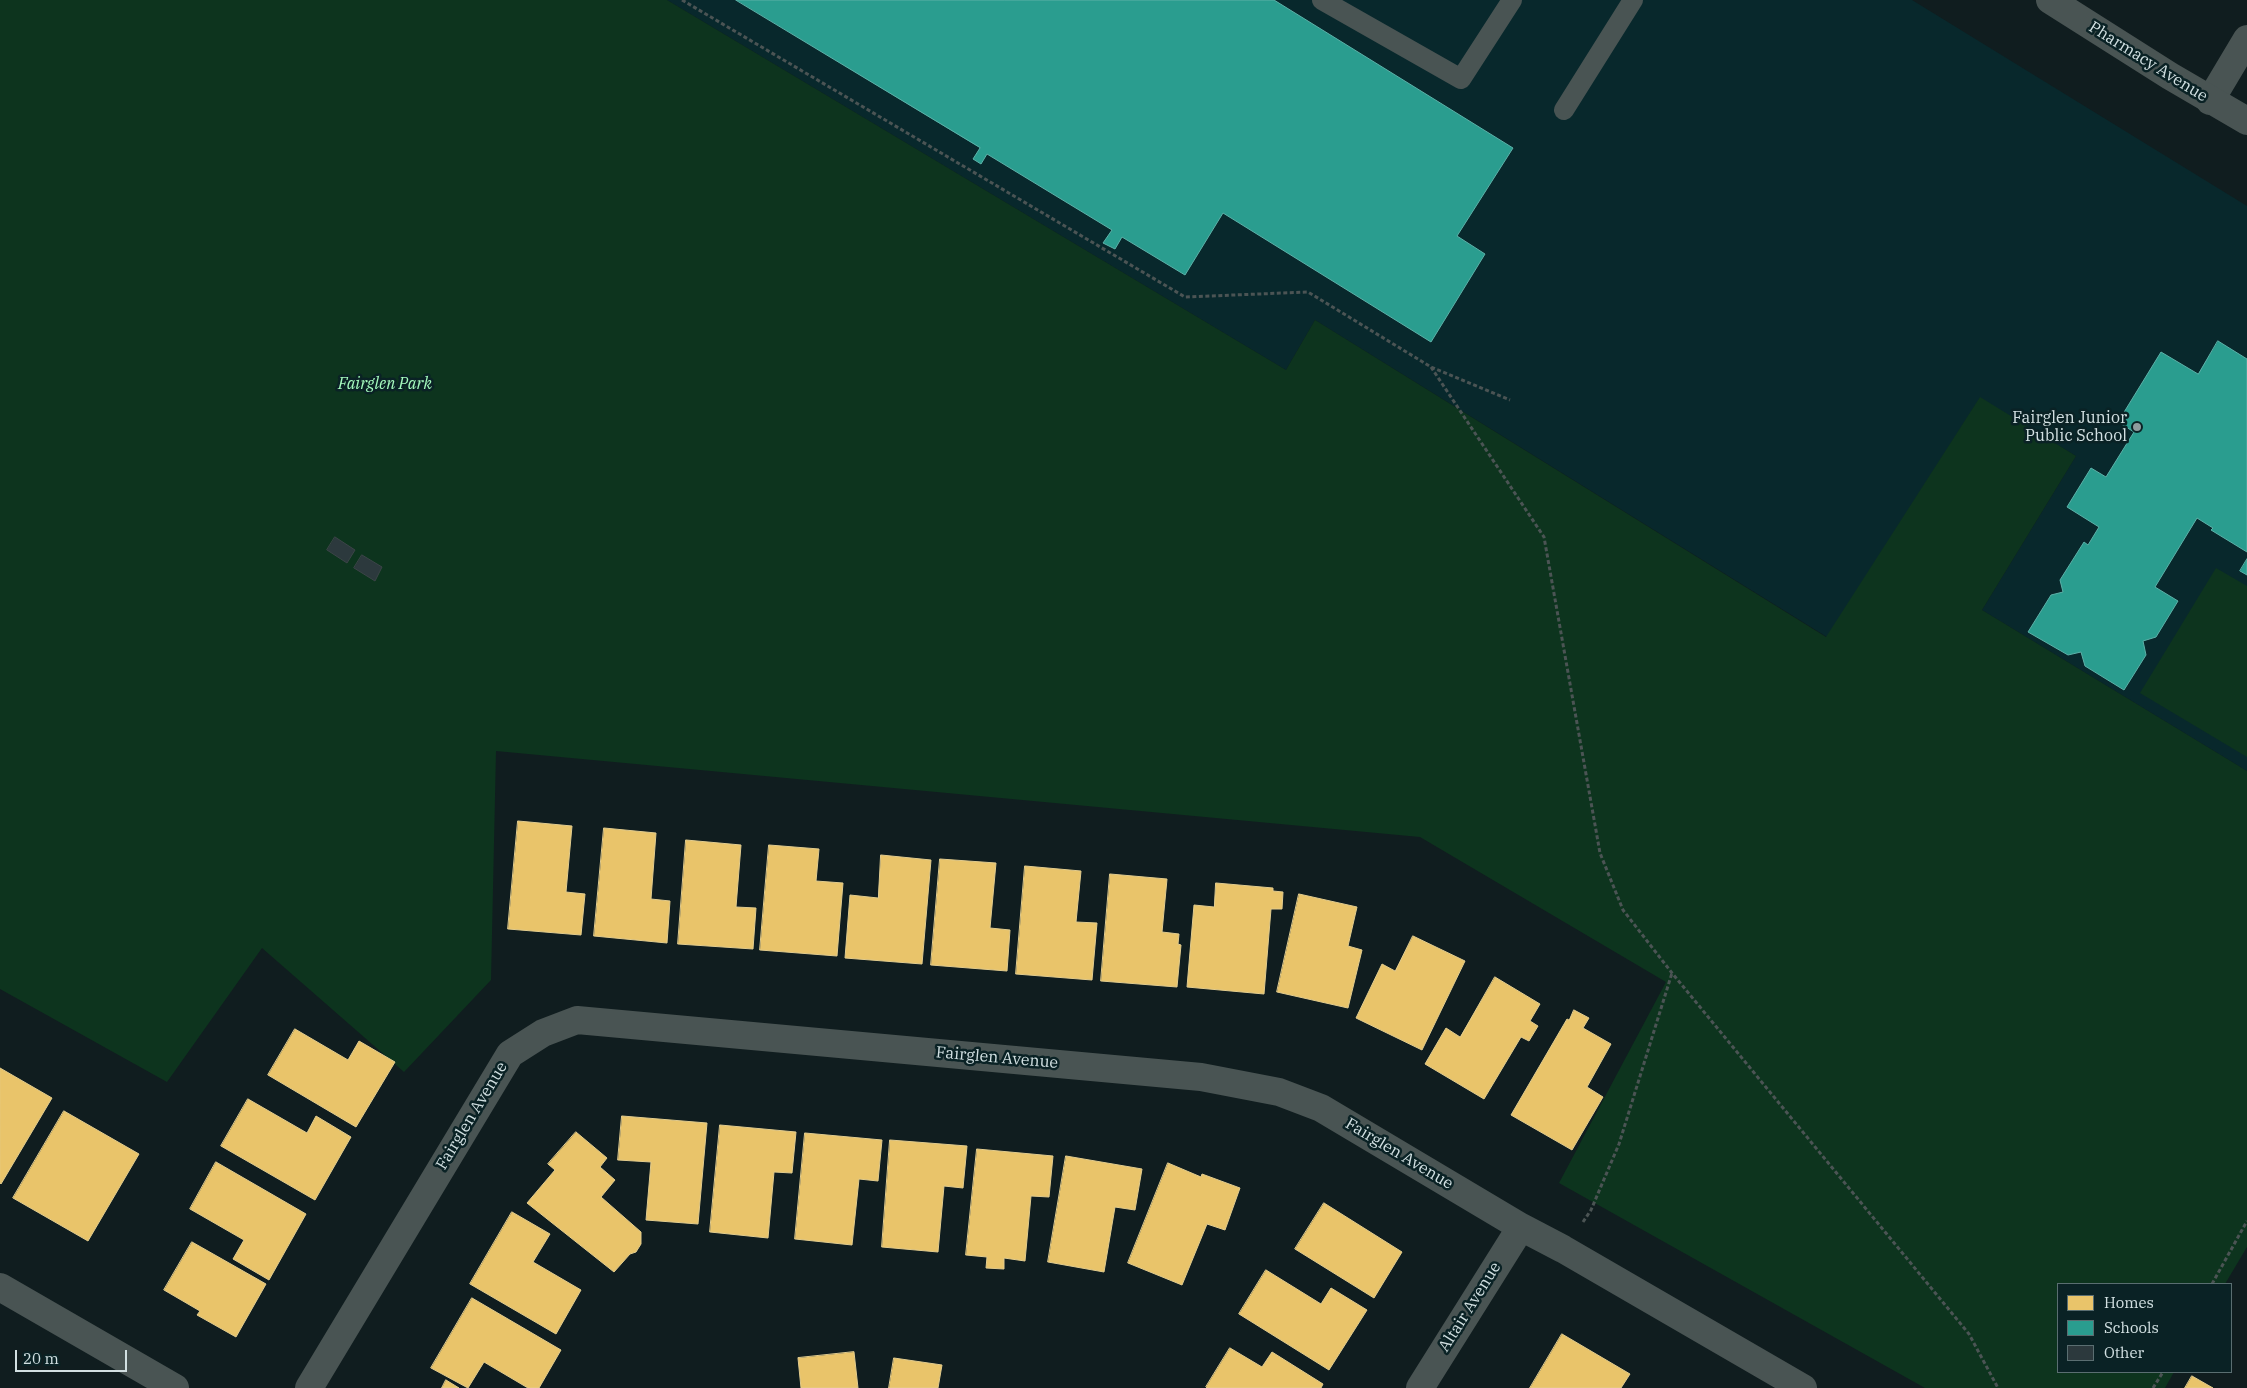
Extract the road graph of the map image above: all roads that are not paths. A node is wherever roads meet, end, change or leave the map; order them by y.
1 (1322, 0) edge
2 (1512, 0) edge
3 (1633, 0) edge
4 (2050, 0) edge
5 (2247, 39) edge
6 (2210, 101) junction
7 (1564, 110) dead end
8 (2247, 121) edge
9 (1520, 1227) junction
10 (0, 1287) edge
11 (175, 1388) edge
12 (308, 1388) edge
13 (1420, 1388) edge
14 (1803, 1388) edge

1 - 2 lane
3 - 7 lane
4 - 6 street, Pharmacy Avenue
5 - 6 street
6 - 8 street, Pharmacy Avenue
9 - 12 street, Fairglen Avenue
9 - 13 street, Altair Avenue
9 - 14 street, Fairglen Avenue
10 - 11 street

